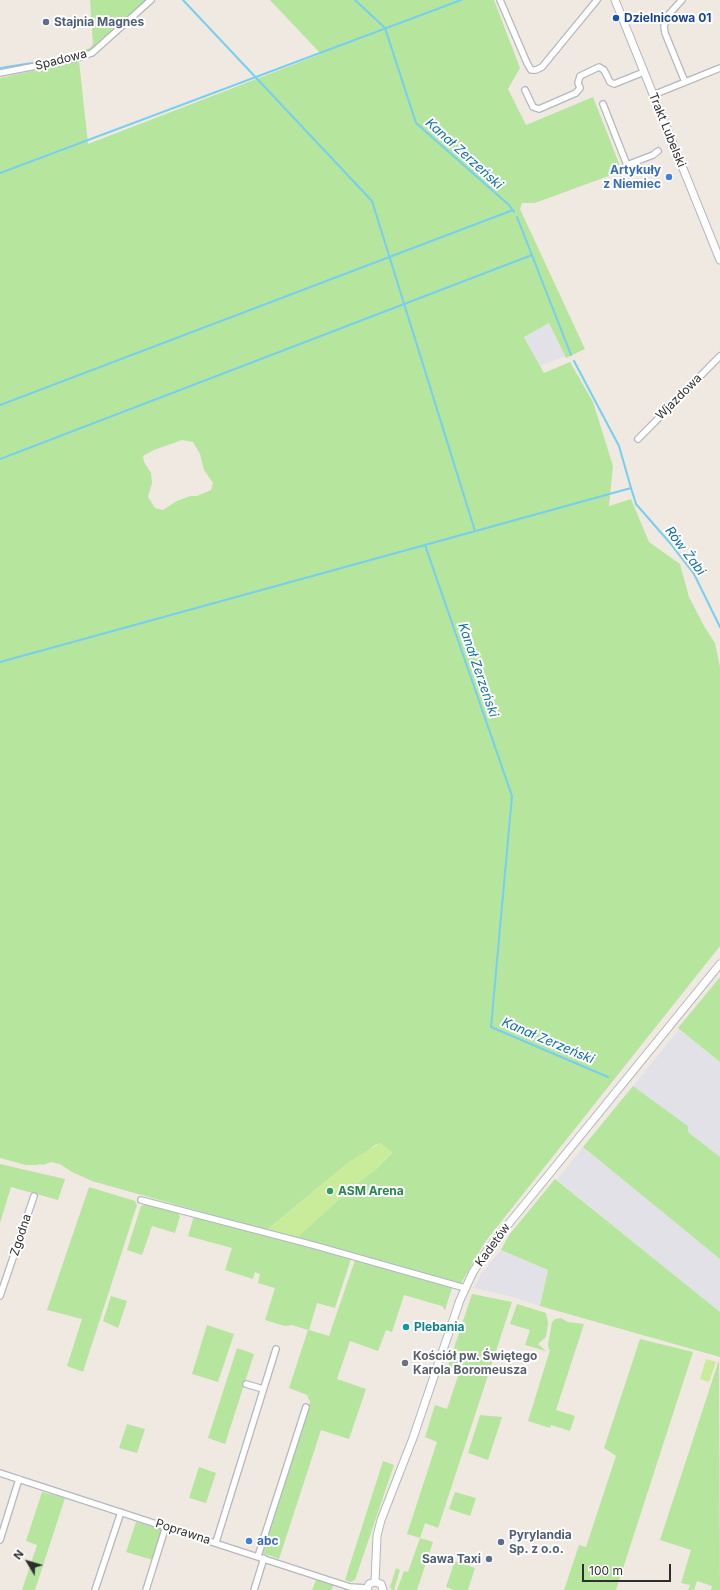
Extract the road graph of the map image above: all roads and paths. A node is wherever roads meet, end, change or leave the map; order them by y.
1 (151, 0) edge
2 (500, 0) edge
3 (597, 0) edge
4 (615, 0) edge
5 (682, 0) edge
6 (720, 68) edge
7 (644, 72) junction
8 (0, 73) edge
9 (685, 82) junction
10 (525, 90) dead end
11 (654, 96) junction
12 (603, 104) dead end
13 (658, 151) dead end
14 (720, 260) edge
15 (720, 356) edge
16 (638, 439) dead end
17 (720, 964) edge
18 (34, 1196) dead end
19 (141, 1200) dead end
20 (465, 1288) junction
21 (0, 1296) edge
22 (276, 1349) dead end
23 (246, 1384) dead end
24 (263, 1389) junction
25 (306, 1407) dead end
26 (0, 1473) edge
27 (19, 1479) junction
28 (121, 1512) junction
29 (166, 1526) junction
30 (0, 1540) edge
31 (216, 1542) junction
32 (261, 1557) junction
33 (375, 1582) junction
34 (367, 1589) edge
35 (95, 1590) edge
36 (146, 1590) edge
37 (254, 1590) edge
38 (383, 1590) edge

1 - 8 street, Spadowa
2 - 3 street
4 - 7 street, Trakt Lubelski
5 - 9 street
6 - 9 street
7 - 10 street
7 - 11 street, Trakt Lubelski
9 - 11 street
11 - 14 street, Trakt Lubelski
12 - 13 street
15 - 16 street, Wjazdowa
17 - 20 street, Kadetów
18 - 21 street, Zgodna
19 - 20 street
20 - 33 street, Kadetów
22 - 24 street
23 - 24 street
24 - 31 street
25 - 32 street
26 - 27 street, Poprawna
27 - 28 street, Poprawna
27 - 30 street
28 - 29 street, Poprawna
28 - 35 street
29 - 31 street, Poprawna
29 - 36 street
31 - 32 street, Poprawna
32 - 34 street, Poprawna
32 - 37 street
33 - 34 street
33 - 38 street

